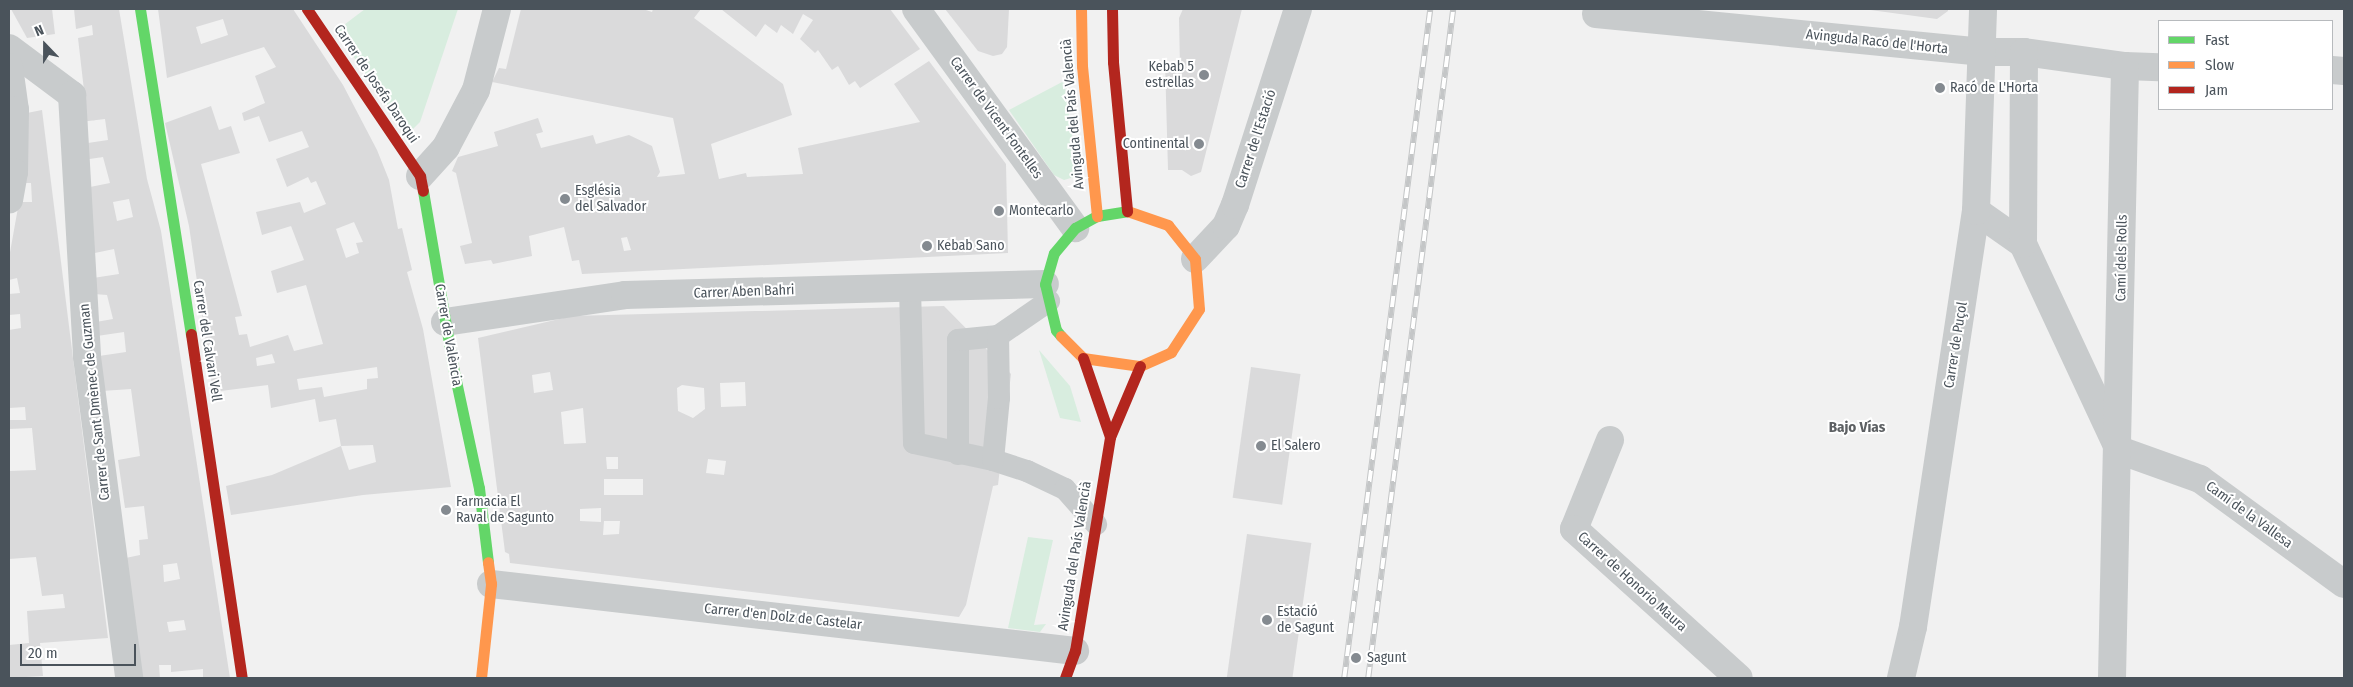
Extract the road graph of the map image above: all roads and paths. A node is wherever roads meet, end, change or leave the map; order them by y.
1 (140, 9) edge
2 (307, 9) edge
3 (497, 9) edge
4 (916, 9) edge
5 (1081, 9) edge
6 (1112, 9) edge
7 (1298, 9) edge
8 (1983, 9) edge
9 (1596, 14) dead end
10 (9, 48) edge
11 (1982, 52) junction
12 (2024, 52) junction
13 (2125, 66) junction
14 (9, 67) edge
15 (2158, 67) edge
16 (420, 176) junction
17 (9, 200) edge
18 (1127, 211) junction
19 (1976, 211) junction
20 (1086, 222) junction
21 (2023, 244) junction
22 (1195, 259) junction
23 (910, 288) junction
24 (1047, 293) junction
25 (445, 322) junction
26 (998, 336) junction
27 (1083, 358) junction
28 (1140, 366) junction
29 (1110, 437) junction
30 (1610, 440) dead end
31 (2119, 450) junction
32 (958, 454) junction
33 (993, 460) junction
34 (1096, 524) junction
35 (491, 584) junction
36 (2344, 584) edge
37 (1075, 651) junction
38 (129, 678) edge
39 (242, 678) edge
40 (481, 678) edge
41 (1065, 678) edge
42 (1739, 678) edge
43 (1901, 678) edge
44 (2112, 678) edge

1 - 39 street, Carrer del Calvari Vell
2 - 16 street, Carrer de Josefa Daroqui
3 - 16 street
4 - 20 street, Carrer de Vicent Fontelles
5 - 20 street, Avinguda del País Valencià
6 - 18 street
7 - 22 street, Carrer de l'Estació
8 - 11 street, Carrer de Puçol
9 - 11 street, Avinguda Racó de l'Horta
10 - 38 street, Carrer de Sant Dmènec de Guzman
11 - 12 street, Avinguda Racó de l'Horta
11 - 19 street, Carrer de Puçol
12 - 13 street, Avinguda Racó de l'Horta
12 - 21 street
13 - 15 street, Avinguda Racó de l'Horta
13 - 31 street, Camí dels Rolls
14 - 17 street
16 - 25 street, Carrer de València
18 - 20 street
18 - 22 street
19 - 21 street, Camí dels Rolls
19 - 43 street, Carrer de Puçol
20 - 24 street
21 - 31 street, Camí dels Rolls
22 - 28 street
23 - 24 street, Carrer Aben Bahri
23 - 25 street, Carrer Aben Bahri
23 - 32 lane
24 - 26 lane
24 - 27 street
25 - 35 street, Carrer de València
26 - 32 lane
26 - 33 lane
27 - 28 street
27 - 29 street, Avinguda del País Valencià
28 - 29 street, Avinguda del País Valencià
29 - 34 street, Avinguda del País Valencià
30 - 42 street, Carrer de Honorio Maura
31 - 36 street, Camí de la Vallesa
31 - 44 street, Camí dels Rolls
32 - 33 lane
33 - 34 lane
34 - 37 street, Avinguda del País Valencià
35 - 37 street, Carrer d'en Dolz de Castelar
35 - 40 street, Carrer de València
37 - 41 street, Avinguda del País Valencià

